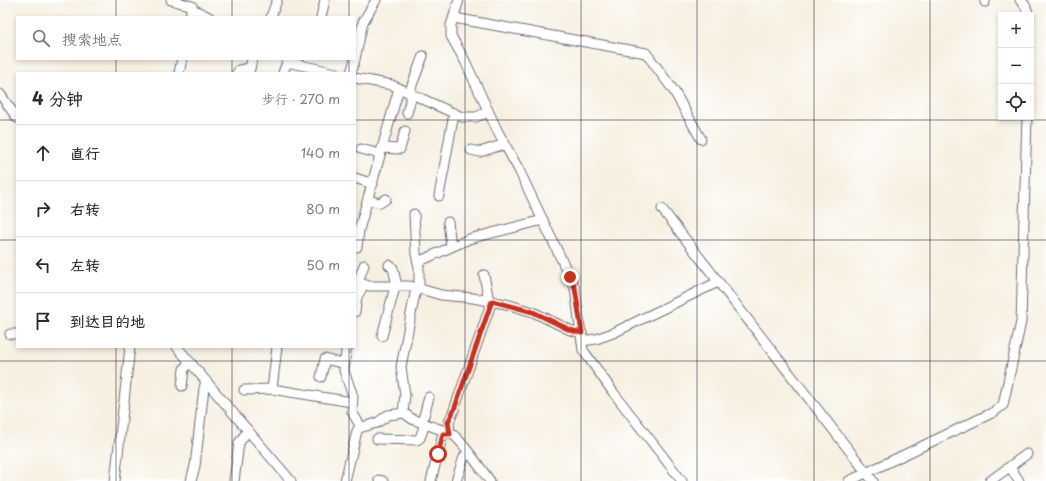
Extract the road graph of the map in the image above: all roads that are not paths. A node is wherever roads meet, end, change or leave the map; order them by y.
1 (171, 0) edge
2 (277, 0) edge
3 (325, 0) edge
4 (376, 0) edge
5 (459, 0) edge
6 (1020, 0) edge
7 (1028, 12) edge
8 (190, 14) edge
9 (207, 16) edge
10 (271, 16) edge
11 (321, 16) edge
12 (454, 18) junction
13 (356, 54) edge
14 (423, 56) dead end
15 (182, 60) edge
16 (320, 60) edge
17 (355, 60) edge
18 (250, 67) edge
19 (316, 68) junction
20 (179, 72) edge
21 (238, 72) edge
22 (283, 72) edge
23 (332, 72) edge
24 (351, 72) edge
25 (356, 78) edge
26 (399, 88) junction
27 (410, 93) junction
28 (0, 94) edge
29 (488, 112) junction
30 (407, 113) dead end
31 (454, 113) junction
32 (16, 117) edge
33 (1028, 120) edge
34 (405, 131) dead end
35 (701, 138) dead end
36 (505, 144) junction
37 (361, 149) dead end
38 (471, 150) dead end
39 (381, 151) junction
40 (356, 178) edge
41 (373, 184) junction
42 (439, 196) dead end
43 (386, 199) dead end
44 (369, 200) junction
45 (662, 209) dead end
46 (414, 214) dead end
47 (543, 220) junction
48 (448, 222) dead end
49 (451, 246) junction
50 (357, 247) dead end
51 (418, 262) junction
52 (364, 265) dead end
53 (389, 265) dead end
54 (484, 274) dead end
55 (718, 282) junction
56 (359, 283) edge
57 (396, 286) junction
58 (418, 289) junction
59 (490, 301) junction
60 (356, 304) edge
61 (382, 336) dead end
62 (582, 337) junction
63 (130, 348) edge
64 (178, 348) edge
65 (277, 348) edge
66 (347, 348) edge
67 (189, 362) junction
68 (345, 364) junction
69 (321, 377) dead end
70 (206, 382) junction
71 (182, 386) dead end
72 (272, 389) junction
73 (244, 390) dead end
74 (429, 397) dead end
75 (352, 402) junction
76 (403, 413) junction
77 (423, 423) junction
78 (361, 428) junction
79 (248, 430) junction
80 (447, 434) junction
81 (377, 439) dead end
82 (468, 453) junction
83 (1027, 454) dead end
84 (1010, 467) junction
85 (867, 473) junction
86 (115, 481) edge
87 (191, 481) edge
88 (234, 481) edge
89 (291, 481) edge
90 (345, 481) edge
91 (431, 481) edge
92 (456, 481) edge
93 (490, 481) edge
94 (682, 481) edge
95 (849, 481) edge
96 (874, 481) edge
97 (990, 481) edge
98 (1019, 481) edge

1 - 8 street
2 - 10 street
3 - 11 street
4 - 13 street
5 - 12 street
6 - 7 street
8 - 9 street
12 - 29 street
12 - 35 street
14 - 27 street
15 - 20 street
16 - 19 street
17 - 24 street
18 - 21 street
19 - 22 street
19 - 23 street
25 - 26 street
26 - 27 street
26 - 39 street
27 - 30 street
27 - 31 street
28 - 32 street
29 - 31 street
29 - 36 street
31 - 42 street
33 - 85 street
34 - 39 street
36 - 38 street
36 - 47 street
37 - 39 street
39 - 41 street
40 - 41 street
41 - 44 street
43 - 44 street
44 - 50 street
45 - 55 street
46 - 51 street
47 - 49 street
47 - 62 street
48 - 49 street
49 - 51 street
51 - 58 street
52 - 56 street
53 - 57 street
54 - 59 street
55 - 62 street
55 - 85 street
56 - 57 street
56 - 60 street
57 - 58 street
57 - 61 street
58 - 59 street
58 - 76 street
59 - 62 street
59 - 80 street
62 - 94 street
63 - 86 street
64 - 67 street
65 - 72 street
66 - 68 street
67 - 70 street
67 - 71 street
68 - 69 street
68 - 75 street
70 - 79 street
70 - 87 street
72 - 73 street
72 - 75 street
74 - 77 street
75 - 78 street
76 - 77 street
76 - 78 street
77 - 80 street
77 - 81 street
78 - 90 street
79 - 88 street
79 - 89 street
80 - 82 street
80 - 91 street
82 - 92 street
82 - 93 street
83 - 84 street
84 - 97 street
84 - 98 street
85 - 95 street
85 - 96 street

